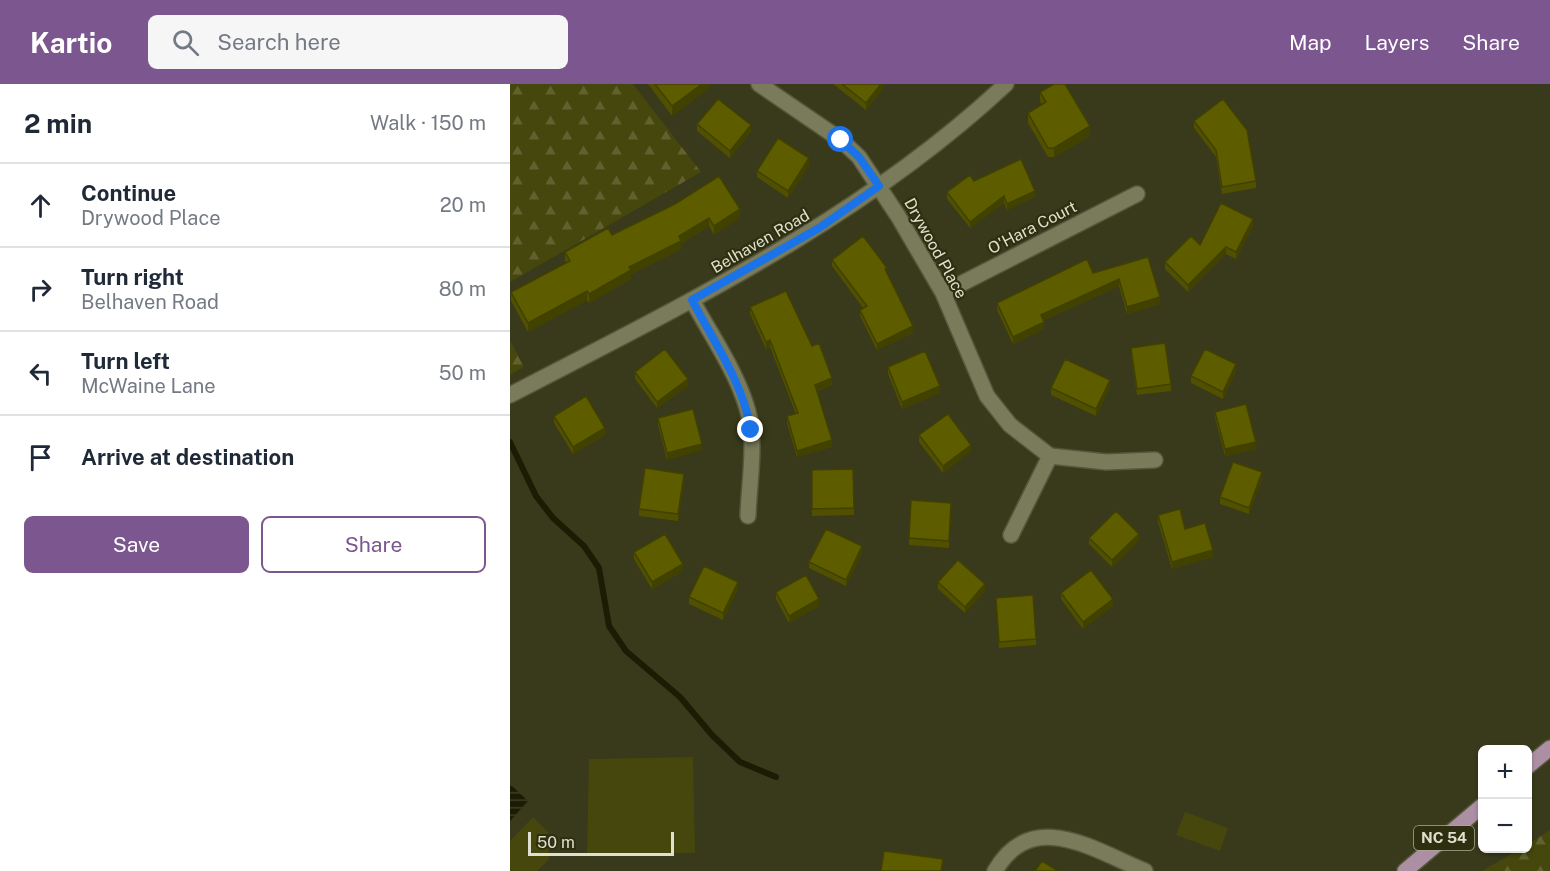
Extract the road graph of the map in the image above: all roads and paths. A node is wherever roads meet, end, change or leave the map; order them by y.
1 (759, 84) edge
2 (1006, 84) edge
3 (879, 186) junction
4 (1137, 194) dead end
5 (943, 293) junction
6 (692, 300) junction
7 (510, 395) edge
8 (1050, 456) junction
9 (1155, 460) dead end
10 (748, 516) dead end
11 (1011, 535) dead end
12 (1550, 748) edge
13 (1532, 763) edge
14 (1478, 809) edge
15 (995, 871) edge
16 (1145, 871) edge
17 (1405, 871) edge

1 - 3 street, Drywood Place
2 - 3 street, Belhaven Road
3 - 5 street, Drywood Place
3 - 6 street, Belhaven Road
4 - 5 street, O'Hara Court
5 - 8 street, Drywood Place
6 - 7 street, Belhaven Road
6 - 10 street
8 - 9 street
8 - 11 street
12 - 13 main road
14 - 17 main road, NC 54
15 - 16 street

